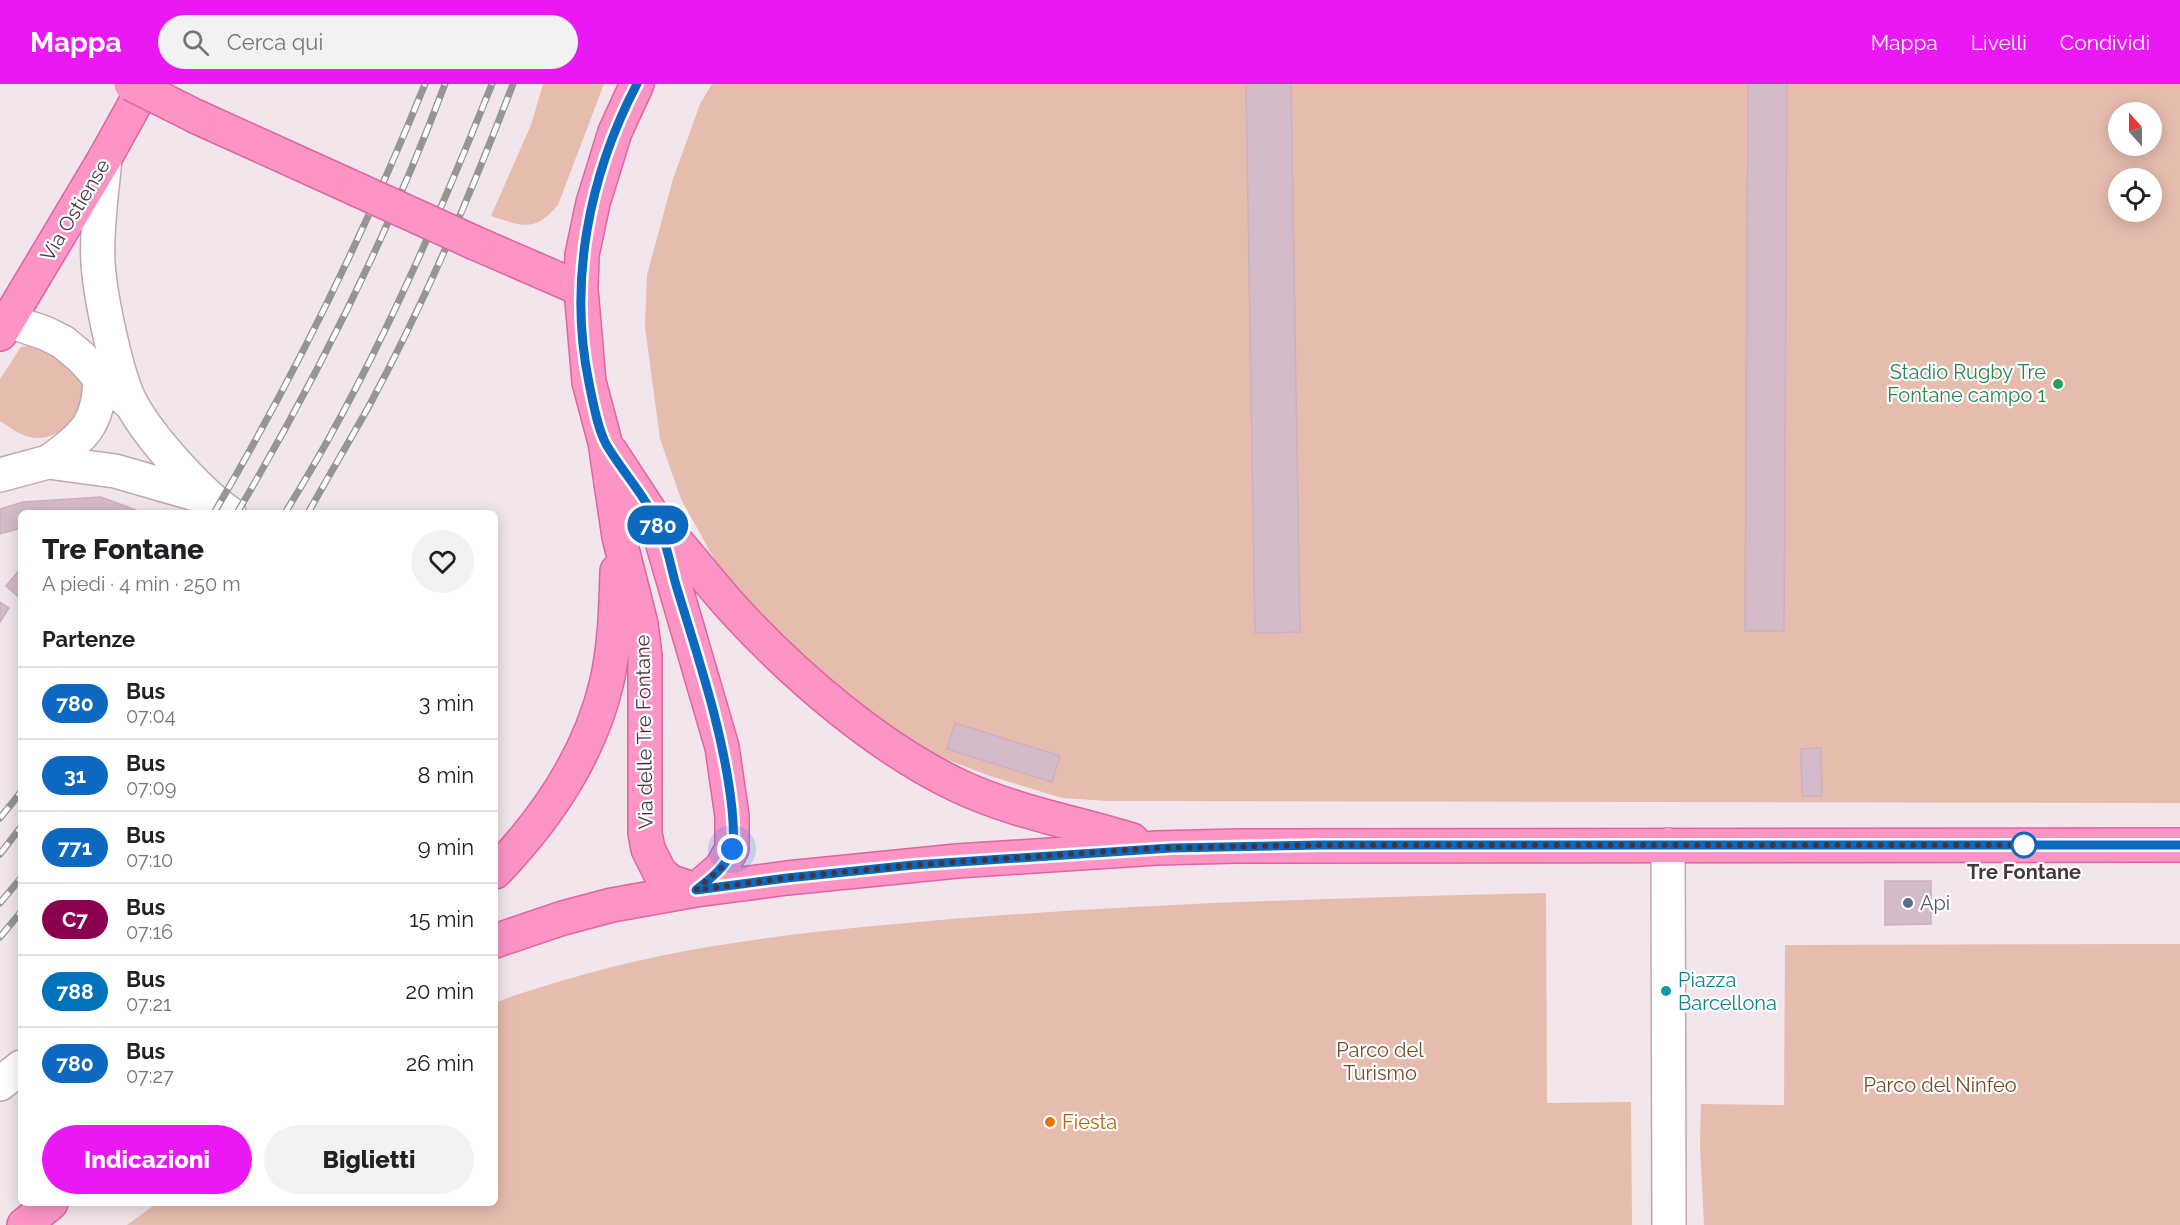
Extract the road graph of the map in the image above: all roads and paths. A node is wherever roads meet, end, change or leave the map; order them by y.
1 (131, 84) edge
2 (147, 84) edge
3 (637, 84) edge
4 (105, 158) junction
5 (581, 289) junction
6 (4, 327) edge
7 (100, 378) junction
8 (130, 403) junction
9 (606, 442) junction
10 (48, 462) junction
11 (0, 475) edge
12 (219, 506) edge
13 (657, 521) junction
14 (619, 537) junction
15 (1668, 844) junction
16 (2180, 845) edge
17 (1157, 848) junction
18 (498, 869) edge
19 (696, 890) junction
20 (498, 940) edge
21 (18, 1069) edge
22 (0, 1084) edge
23 (47, 1206) edge
24 (24, 1225) edge
25 (1669, 1225) edge

1 - 5 main road, bridge
2 - 4 main road, Via Ostiense
3 - 5 main road, Via delle Tre Fontane
4 - 6 main road, Via Ostiense
4 - 8 street
5 - 9 main road, Via delle Tre Fontane
6 - 7 street
7 - 8 street
7 - 10 street
8 - 12 street
9 - 13 main road, Via delle Tre Fontane
9 - 14 main road, Via delle Tre Fontane
10 - 11 street
10 - 12 street
13 - 17 main road
13 - 19 main road, Via delle Tre Fontane
14 - 18 main road
14 - 19 main road, Via delle Tre Fontane
15 - 16 main road, Via delle Tre Fontane
15 - 17 main road, Via delle Tre Fontane
15 - 25 street
17 - 19 main road, Via delle Tre Fontane
19 - 20 main road
21 - 22 street
23 - 24 main road

